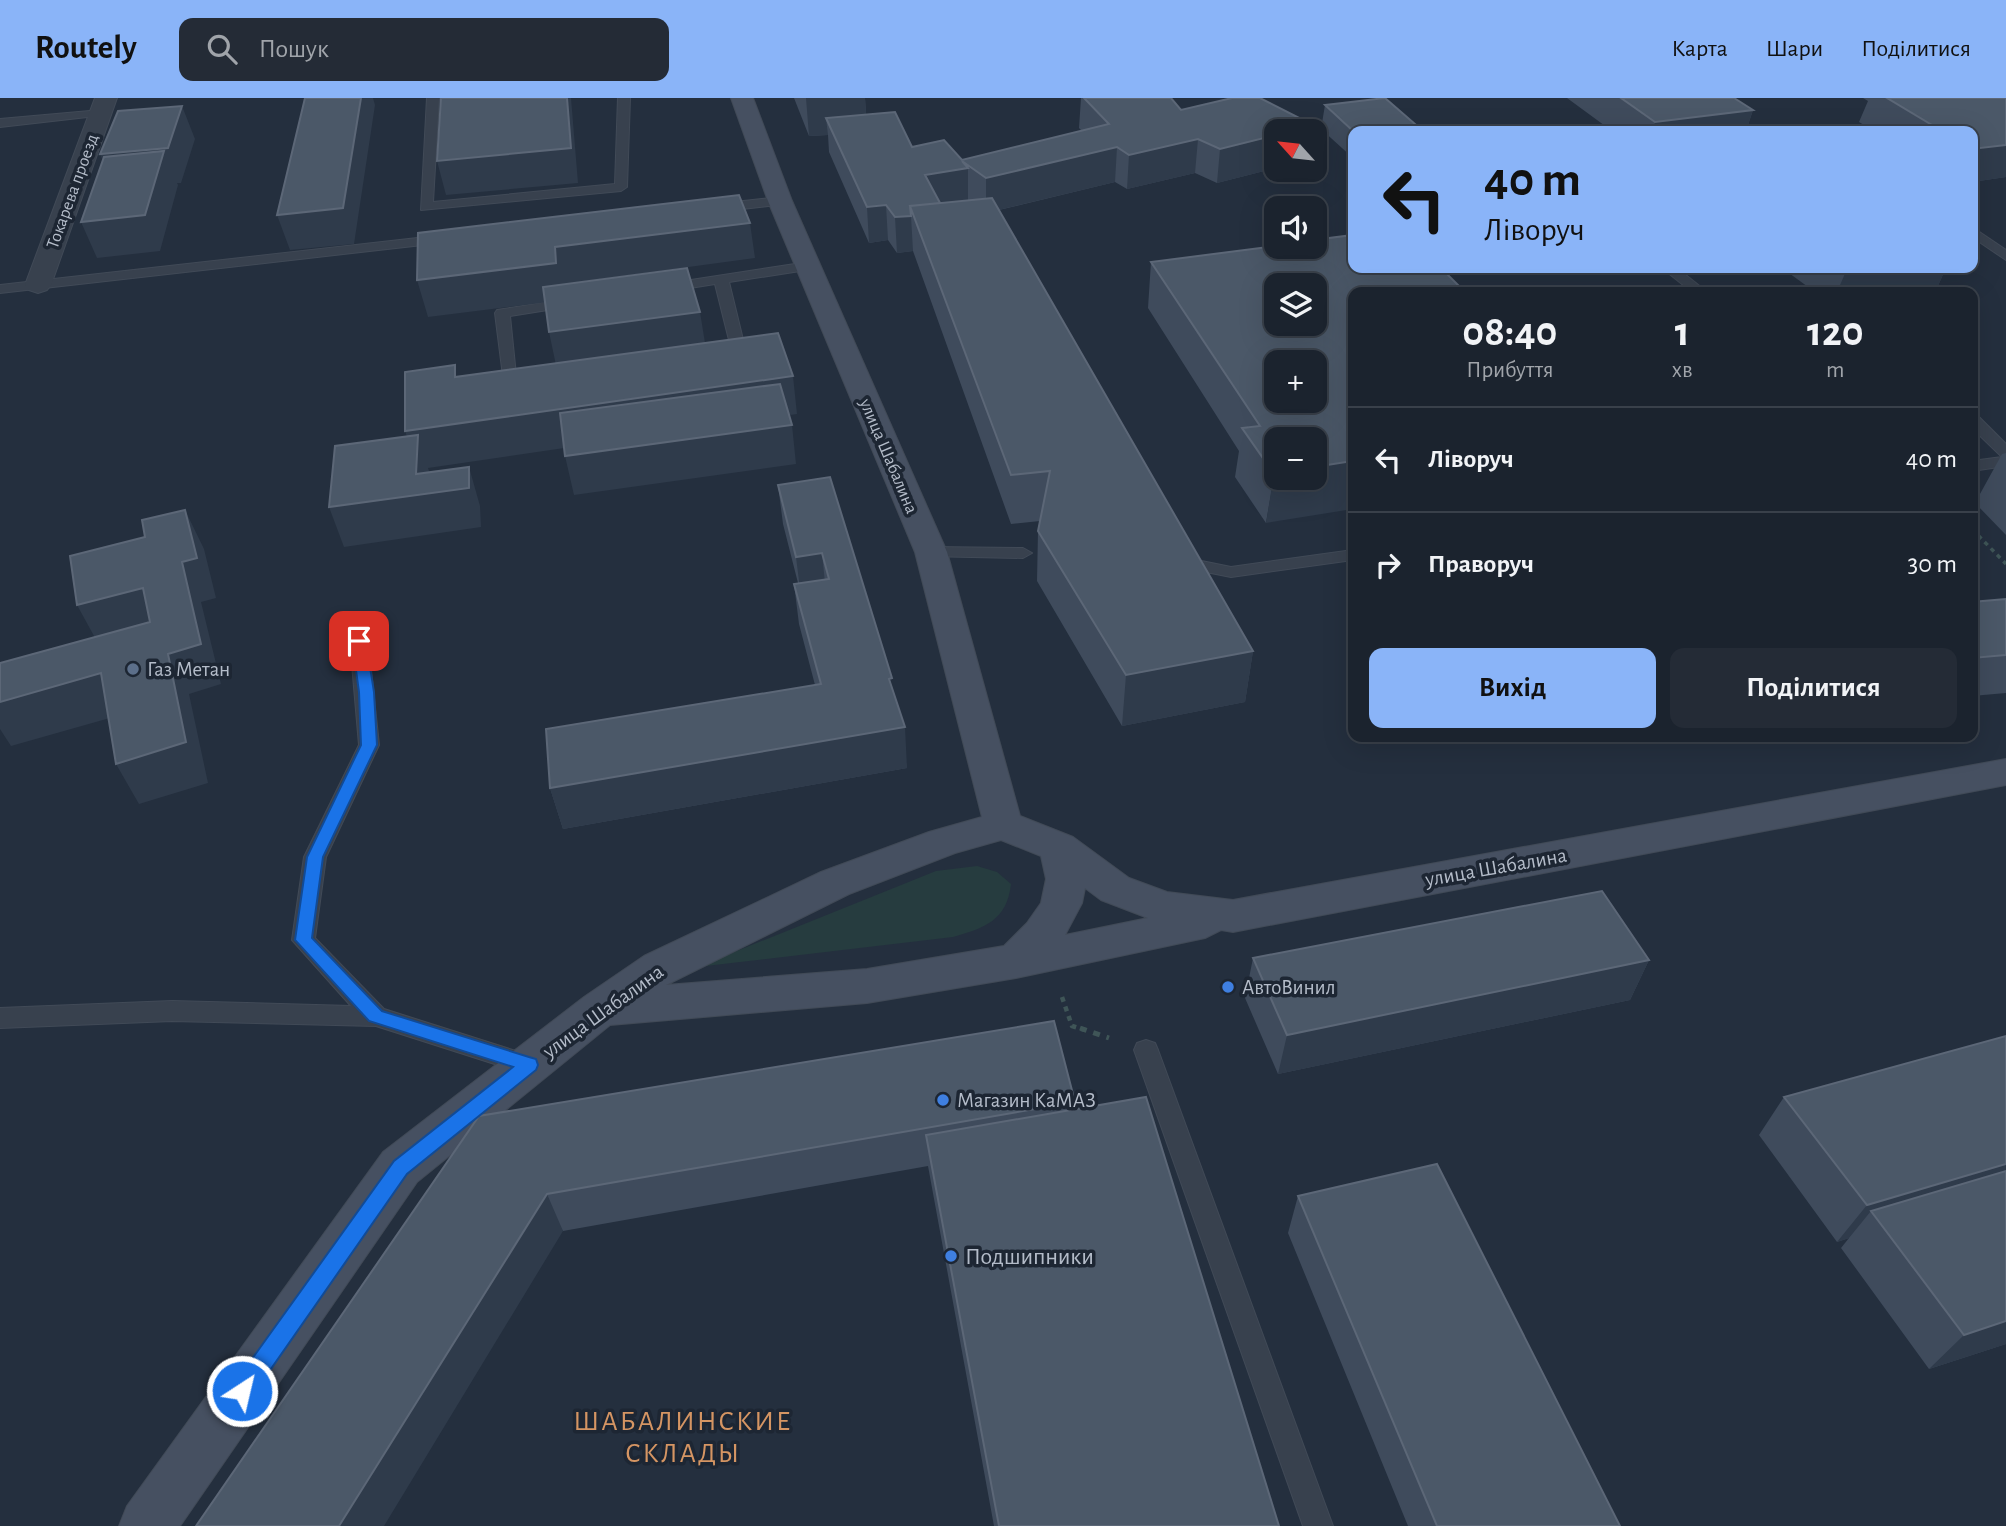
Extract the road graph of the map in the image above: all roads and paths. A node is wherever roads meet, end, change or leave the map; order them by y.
1 (433, 98) edge
2 (624, 98) edge
3 (742, 98) edge
4 (1696, 98) edge
5 (104, 106) edge
6 (0, 122) edge
7 (1742, 126) edge
8 (780, 201) junction
9 (698, 210) edge
10 (1978, 235) edge
11 (464, 237) edge
12 (2006, 256) edge
13 (808, 266) junction
14 (1675, 273) edge
15 (721, 279) junction
16 (38, 285) junction
17 (1694, 287) edge
18 (0, 289) edge
19 (652, 290) edge
20 (584, 300) edge
21 (712, 355) edge
22 (536, 378) edge
23 (1978, 425) edge
24 (2006, 453) edge
25 (2006, 461) edge
26 (1978, 465) edge
27 (1978, 535) edge
28 (931, 552) junction
29 (1023, 552) dead end
30 (1348, 556) edge
31 (1164, 558) edge
32 (2006, 564) edge
33 (359, 641) dead end
34 (2006, 772) edge
35 (1003, 825) junction
36 (1059, 847) junction
37 (1233, 916) junction
38 (1031, 958) junction
39 (598, 1009) junction
40 (376, 1016) junction
41 (0, 1018) edge
42 (1146, 1050) joint
43 (529, 1065) junction
44 (147, 1526) edge
45 (1318, 1526) edge

1 - 2 lane
3 - 8 main road, улица Шабалина
4 - 7 lane
5 - 6 lane
5 - 16 street, Токарева проезд
8 - 9 lane
8 - 13 main road, улица Шабалина
10 - 12 lane
11 - 16 lane
13 - 15 lane
13 - 28 main road, улица Шабалина
14 - 17 lane
15 - 19 lane
15 - 21 lane
16 - 18 lane
20 - 22 lane
23 - 24 lane
25 - 26 lane
27 - 32 path
28 - 29 lane
28 - 35 main road, улица Шабалина
30 - 31 lane
33 - 40 lane
34 - 37 main road, улица Шабалина
35 - 36 main road, улица Шабалина
35 - 39 main road, улица Шабалина
36 - 37 main road, улица Шабалина
36 - 38 main road
37 - 38 main road
38 - 39 main road
38 - 42 path
39 - 43 main road, улица Шабалина
40 - 41 lane
40 - 43 lane
42 - 45 lane
43 - 44 main road, улица Шабалина

